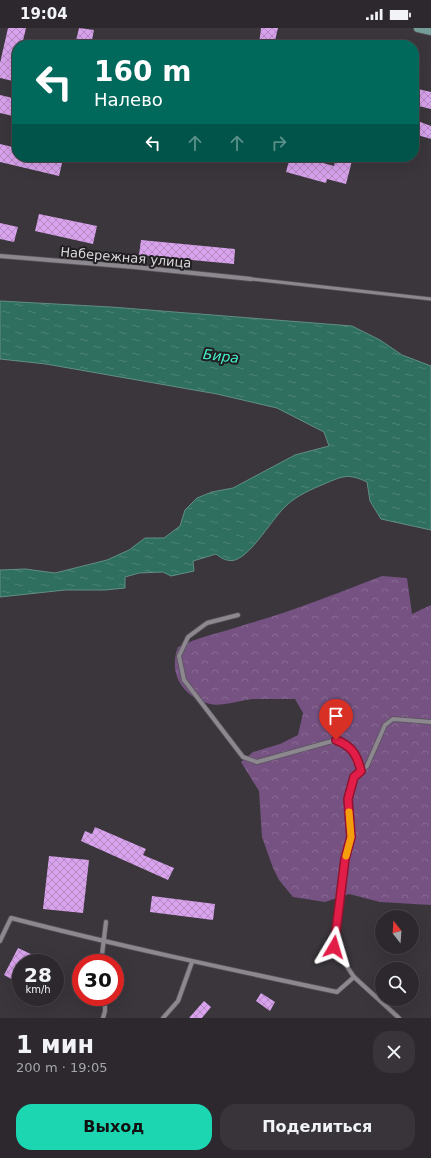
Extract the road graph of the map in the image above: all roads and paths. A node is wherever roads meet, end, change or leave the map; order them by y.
1 (418, 28) edge
2 (431, 31) edge
3 (0, 256) edge
4 (251, 279) joint
5 (431, 299) edge
6 (238, 616) dead end
7 (431, 722) edge
8 (361, 771) junction
9 (106, 922) dead end
10 (0, 941) edge
11 (104, 942) junction
12 (103, 954) edge
13 (192, 962) junction
14 (354, 977) junction
15 (105, 1006) edge
16 (103, 1018) edge
17 (164, 1018) edge
18 (399, 1018) edge

1 - 2 main road
3 - 4 street, Набережная улица
4 - 5 lane
6 - 8 street
7 - 8 street
8 - 14 street
9 - 11 street
10 - 11 street
11 - 12 street
11 - 13 street
13 - 14 street
13 - 17 street
14 - 18 street
15 - 16 street

